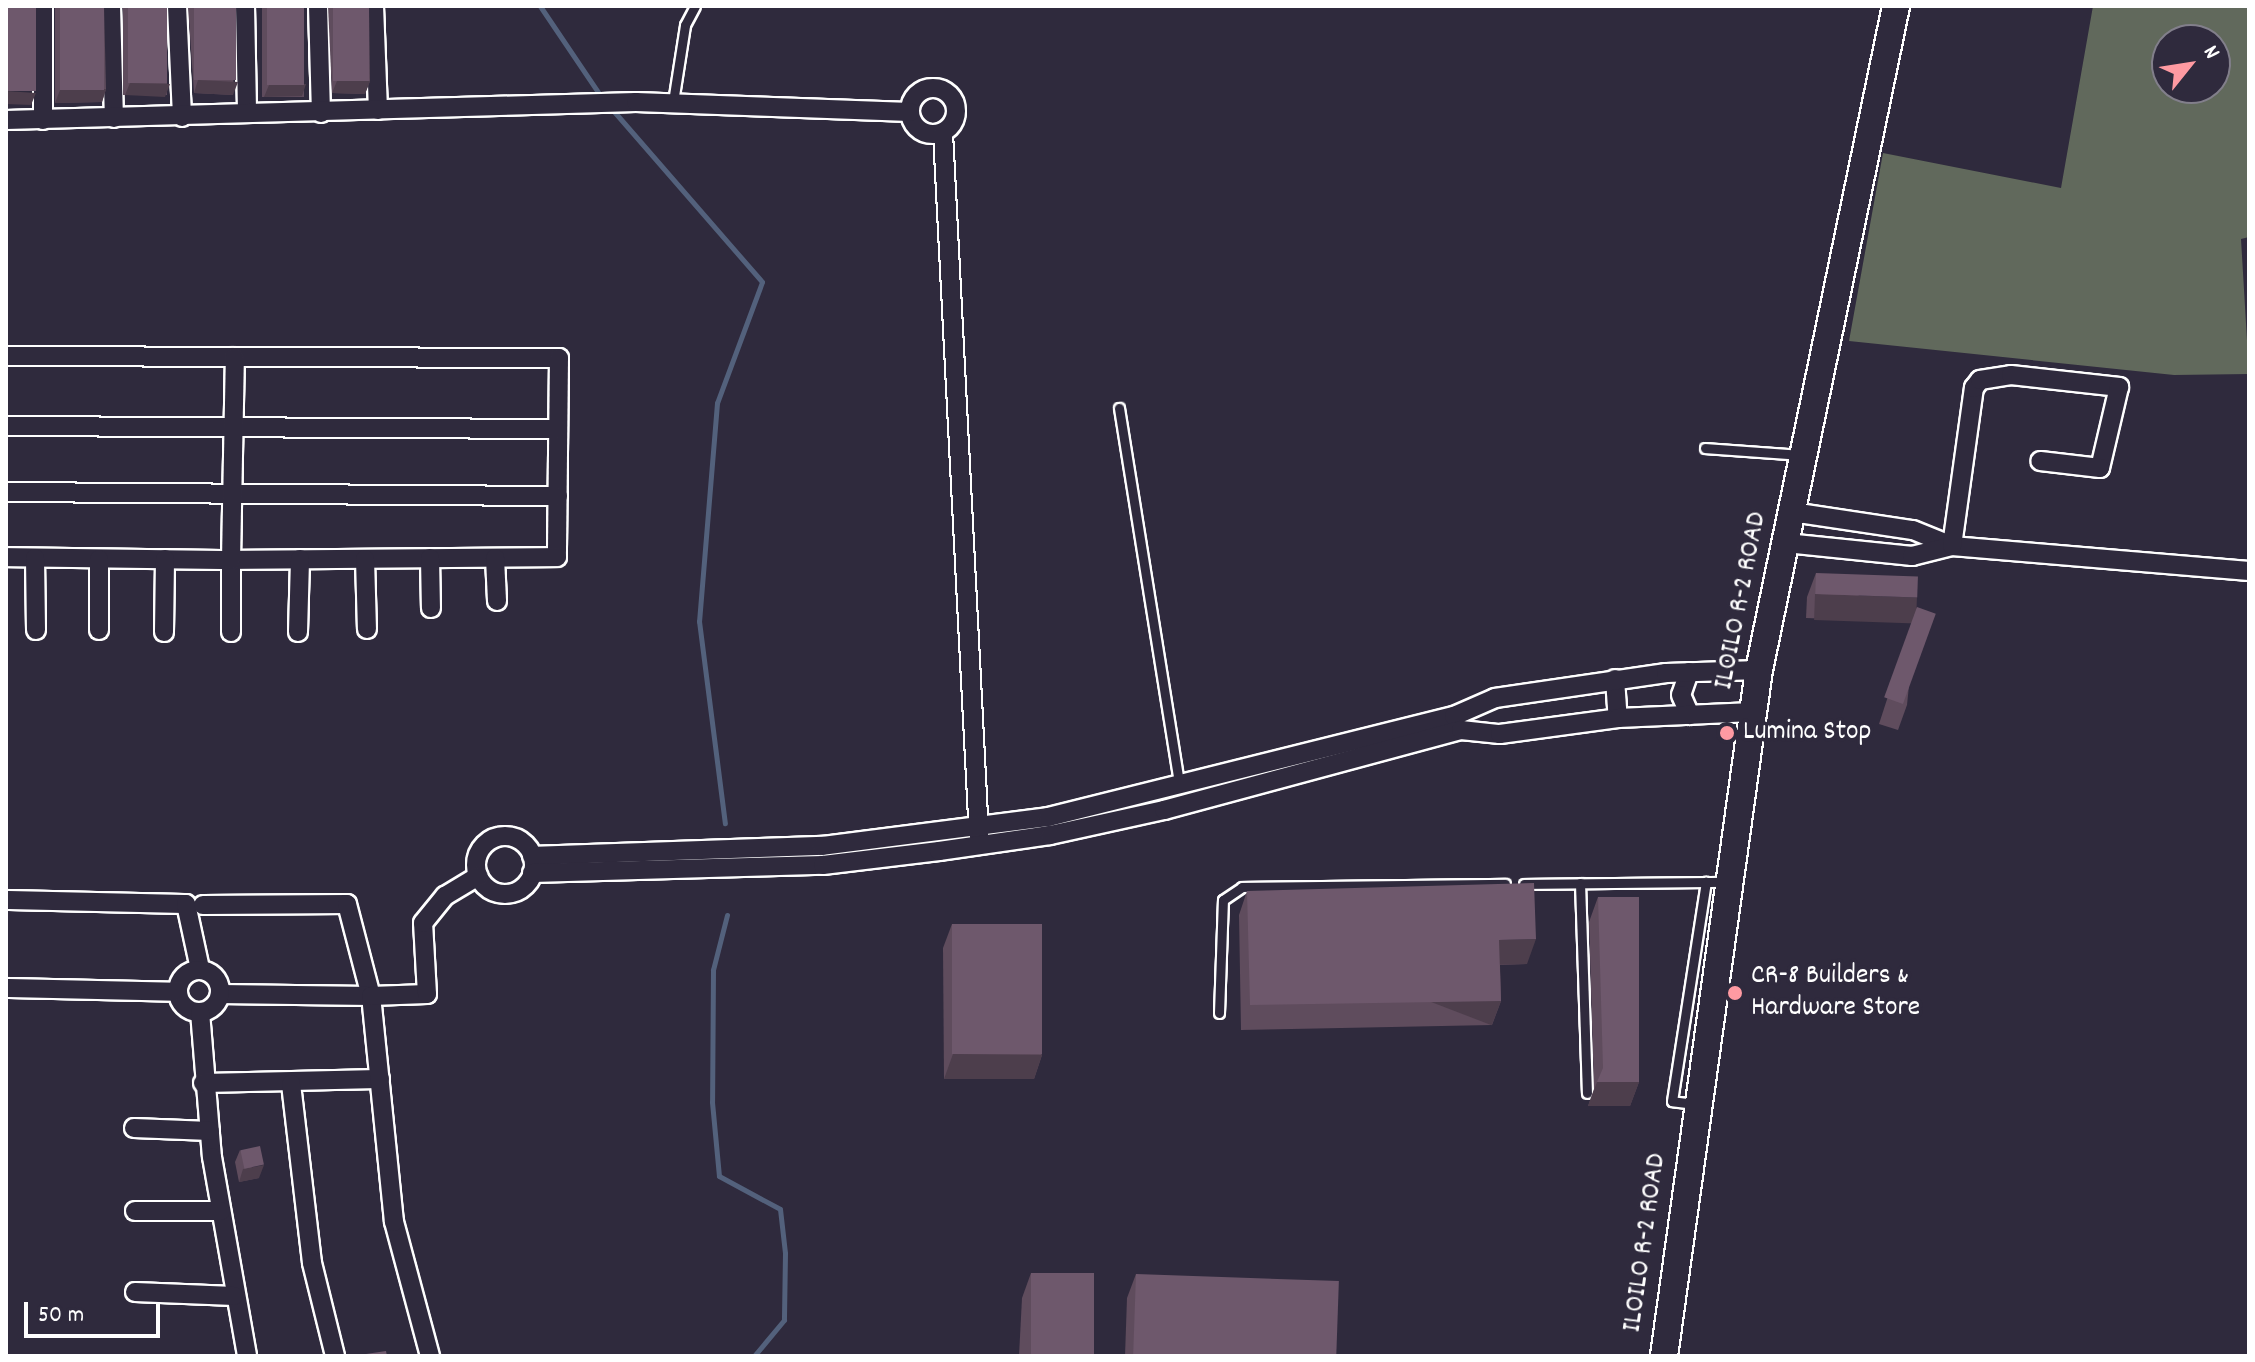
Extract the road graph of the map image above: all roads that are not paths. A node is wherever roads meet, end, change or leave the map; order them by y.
1 (43, 6) edge
2 (111, 6) edge
3 (177, 6) edge
4 (245, 6) edge
5 (318, 6) edge
6 (374, 6) edge
7 (695, 6) edge
8 (1896, 6) edge
9 (673, 102) junction
10 (378, 110) junction
11 (910, 112) junction
12 (247, 113) junction
13 (321, 113) junction
14 (182, 117) junction
15 (114, 118) junction
16 (6, 120) edge
17 (43, 120) junction
18 (943, 133) junction
19 (6, 356) edge
20 (235, 357) junction
21 (1119, 408) dead end
22 (6, 426) edge
23 (558, 429) junction
24 (234, 430) junction
25 (1705, 448) dead end
26 (1805, 455) junction
27 (2040, 461) dead end
28 (6, 492) edge
29 (233, 496) junction
30 (558, 496) junction
31 (1792, 512) junction
32 (1786, 543) junction
33 (1952, 546) junction
34 (6, 557) edge
35 (35, 558) junction
36 (430, 558) junction
37 (495, 558) junction
38 (99, 559) junction
39 (165, 559) junction
40 (300, 559) junction
41 (365, 559) junction
42 (231, 560) junction
43 (2249, 571) edge
44 (497, 601) dead end
45 (431, 608) dead end
46 (367, 629) dead end
47 (36, 630) dead end
48 (99, 630) dead end
49 (164, 632) dead end
50 (231, 632) dead end
51 (298, 632) dead end
52 (1759, 670) junction
53 (1689, 672) junction
54 (1615, 679) junction
55 (1495, 698) junction
56 (1753, 712) junction
57 (1690, 715) junction
58 (1618, 718) junction
59 (1500, 734) junction
60 (1385, 742) junction
61 (1272, 773) junction
62 (1168, 797) junction
63 (979, 836) junction
64 (532, 865) junction
65 (478, 876) junction
66 (1717, 882) junction
67 (1580, 883) junction
68 (6, 900) edge
69 (203, 905) dead end
70 (200, 969) junction
71 (6, 988) edge
72 (177, 992) junction
73 (220, 994) junction
74 (371, 996) junction
75 (200, 1012) junction
76 (1219, 1013) dead end
77 (380, 1079) junction
78 (203, 1083) junction
79 (291, 1084) junction
80 (1587, 1093) dead end
81 (134, 1128) dead end
82 (210, 1131) junction
83 (135, 1211) dead end
84 (221, 1211) junction
85 (135, 1292) dead end
86 (234, 1296) junction
87 (247, 1356) edge
88 (335, 1356) edge
89 (430, 1356) edge
90 (1664, 1356) edge

1 - 17 street
2 - 15 street
3 - 14 street
4 - 12 street
5 - 13 street
6 - 10 street
7 - 9 lane
8 - 26 main road, ILOILO R-2 ROAD
9 - 10 street
9 - 11 street
10 - 13 street
11 - 18 street
11 - 18 street
12 - 13 street
12 - 14 street
14 - 15 street
15 - 17 street
16 - 17 street
18 - 63 street
19 - 20 street
20 - 23 street
20 - 24 street
21 - 62 lane
22 - 24 street
23 - 24 street
23 - 30 street
24 - 29 street
25 - 26 lane
26 - 31 main road, ILOILO R-2 ROAD
27 - 33 street
28 - 29 street
29 - 30 street
29 - 42 street
30 - 37 street
31 - 32 main road, ILOILO R-2 ROAD
31 - 33 street
32 - 33 street
32 - 52 main road, ILOILO R-2 ROAD
33 - 43 street
34 - 35 street
35 - 38 street
35 - 47 street
36 - 37 street
36 - 41 street
36 - 45 street
37 - 44 street
38 - 39 street
38 - 48 street
39 - 42 street
39 - 49 street
40 - 41 street
40 - 42 street
40 - 51 street
41 - 46 street
42 - 50 street
52 - 53 street
52 - 56 main road, ILOILO R-2 ROAD
53 - 54 street
53 - 57 street
54 - 55 street
54 - 58 street
55 - 59 street
55 - 60 street
56 - 57 street
56 - 66 main road, ILOILO R-2 ROAD
57 - 58 street
58 - 59 street
59 - 60 street
60 - 61 street
61 - 62 street
61 - 62 street
62 - 63 street
63 - 64 street
64 - 65 street
64 - 65 street
65 - 74 street
66 - 67 lane
66 - 90 main road, ILOILO R-2 ROAD
67 - 76 lane
67 - 80 lane
68 - 70 street
69 - 74 street
70 - 72 street
70 - 73 street
71 - 72 street
72 - 75 street
73 - 74 street
73 - 75 street
74 - 77 street
75 - 78 street
77 - 79 street
77 - 89 street
78 - 79 street
78 - 82 street
79 - 88 street
81 - 82 street
82 - 84 street
83 - 84 street
84 - 86 street
85 - 86 street
86 - 87 street

